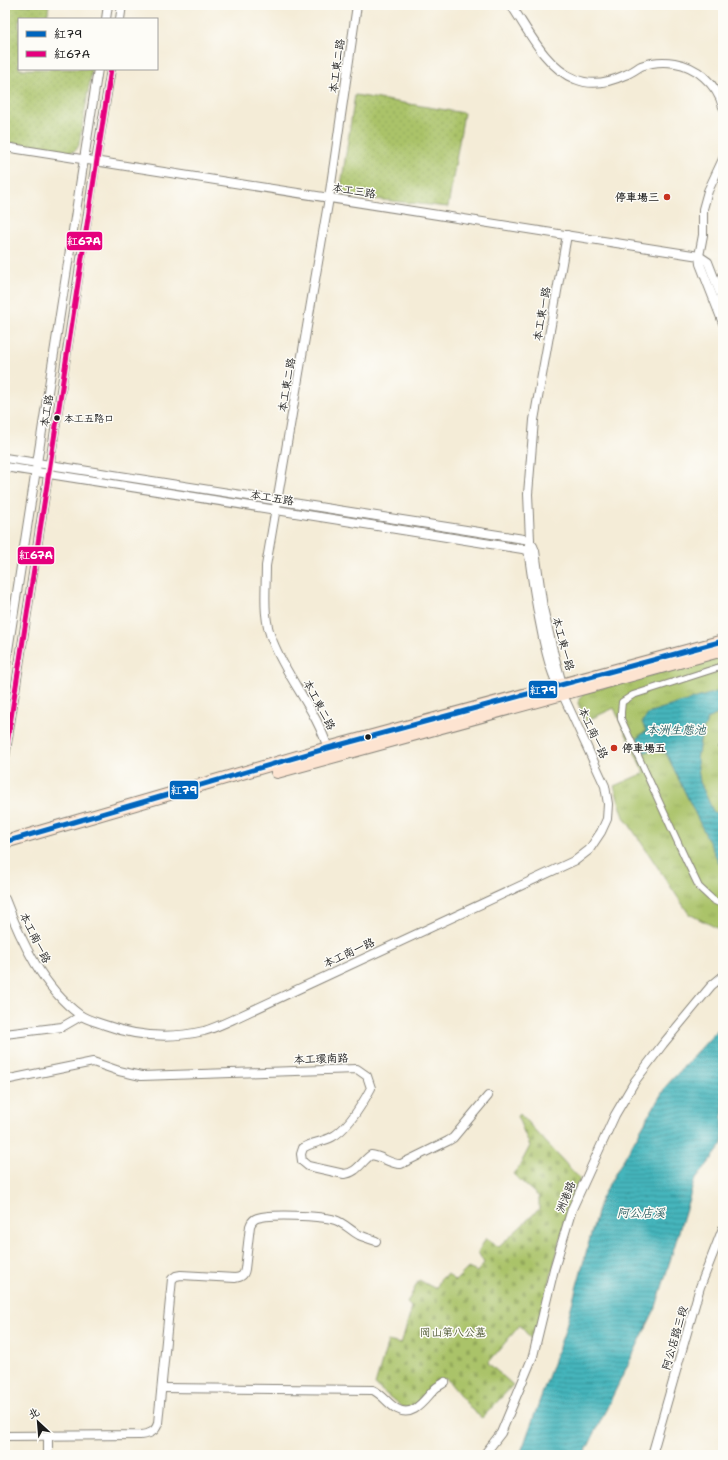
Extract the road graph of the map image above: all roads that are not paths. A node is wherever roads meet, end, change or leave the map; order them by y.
1 (108, 5) edge
2 (122, 5) edge
3 (357, 5) edge
4 (511, 5) edge
5 (106, 18) edge
6 (120, 18) edge
7 (98, 70) edge
8 (112, 70) edge
9 (723, 107) edge
10 (5, 147) edge
11 (723, 159) edge
12 (84, 160) junction
13 (96, 161) junction
14 (329, 198) junction
15 (567, 235) junction
16 (699, 256) junction
17 (723, 301) edge
18 (723, 323) edge
19 (5, 458) edge
20 (38, 463) junction
21 (49, 465) junction
22 (5, 467) edge
23 (36, 472) junction
24 (48, 474) junction
25 (278, 501) junction
26 (277, 510) junction
27 (530, 540) junction
28 (531, 550) junction
29 (723, 641) edge
30 (7, 643) edge
31 (23, 646) junction
32 (723, 650) edge
33 (6, 652) edge
34 (21, 654) junction
35 (723, 666) edge
36 (5, 670) edge
37 (560, 687) junction
38 (723, 746) edge
39 (329, 752) junction
40 (5, 753) edge
41 (723, 756) edge
42 (5, 757) edge
43 (5, 842) edge
44 (5, 850) edge
45 (5, 899) edge
46 (723, 905) edge
47 (723, 976) edge
48 (81, 1016) junction
49 (5, 1034) edge
50 (5, 1080) edge
51 (488, 1096) dead end
52 (723, 1228) edge
53 (376, 1241) dead end
54 (445, 1382) dead end
55 (162, 1388) junction
56 (5, 1436) edge
57 (48, 1436) junction
58 (48, 1455) edge
59 (484, 1455) edge
60 (652, 1455) edge

1 - 5 street
2 - 6 street
3 - 14 street, 本工東二路
4 - 9 street
7 - 12 street, 本工路
8 - 13 street, 本工路
10 - 12 street, 本工三路
11 - 16 street
12 - 13 street, 本工三路
12 - 20 street, 本工路
13 - 14 street, 本工三路
13 - 21 street, 本工路
14 - 15 street, 本工三路
14 - 25 street, 本工東二路
15 - 16 street, 本工三路
15 - 27 street, 本工東一路
16 - 17 street
16 - 18 street
19 - 20 street, 本工五路
20 - 21 street, 本工五路
20 - 23 street, 本工路
21 - 24 street, 本工路
21 - 25 street, 本工五路
22 - 23 street, 本工五路
23 - 24 street, 本工五路
23 - 30 street, 本工路
24 - 26 street, 本工五路
24 - 31 street, 本工路
25 - 26 street, 本工東二路
25 - 27 street, 本工五路
26 - 28 street, 本工五路
26 - 39 street, 本工東二路
27 - 28 street, 本工東一路
28 - 37 street, 本工東一路
29 - 37 main road
30 - 31 street
30 - 33 street, 本工路
31 - 34 street, 本工路
32 - 37 main road
33 - 34 street
33 - 36 street, 本工路
34 - 40 street, 本工路
35 - 46 street
37 - 39 main road
37 - 48 street, 本工南一路
38 - 41 street
39 - 43 main road
39 - 44 main road
40 - 42 street, 本工路
45 - 48 street, 本工南一路
47 - 59 street, 洲港路
48 - 49 street
50 - 51 street, 本工環南路
52 - 60 street, 阿公店路三段
53 - 55 street
54 - 55 street
55 - 57 street
56 - 57 street
57 - 58 street

